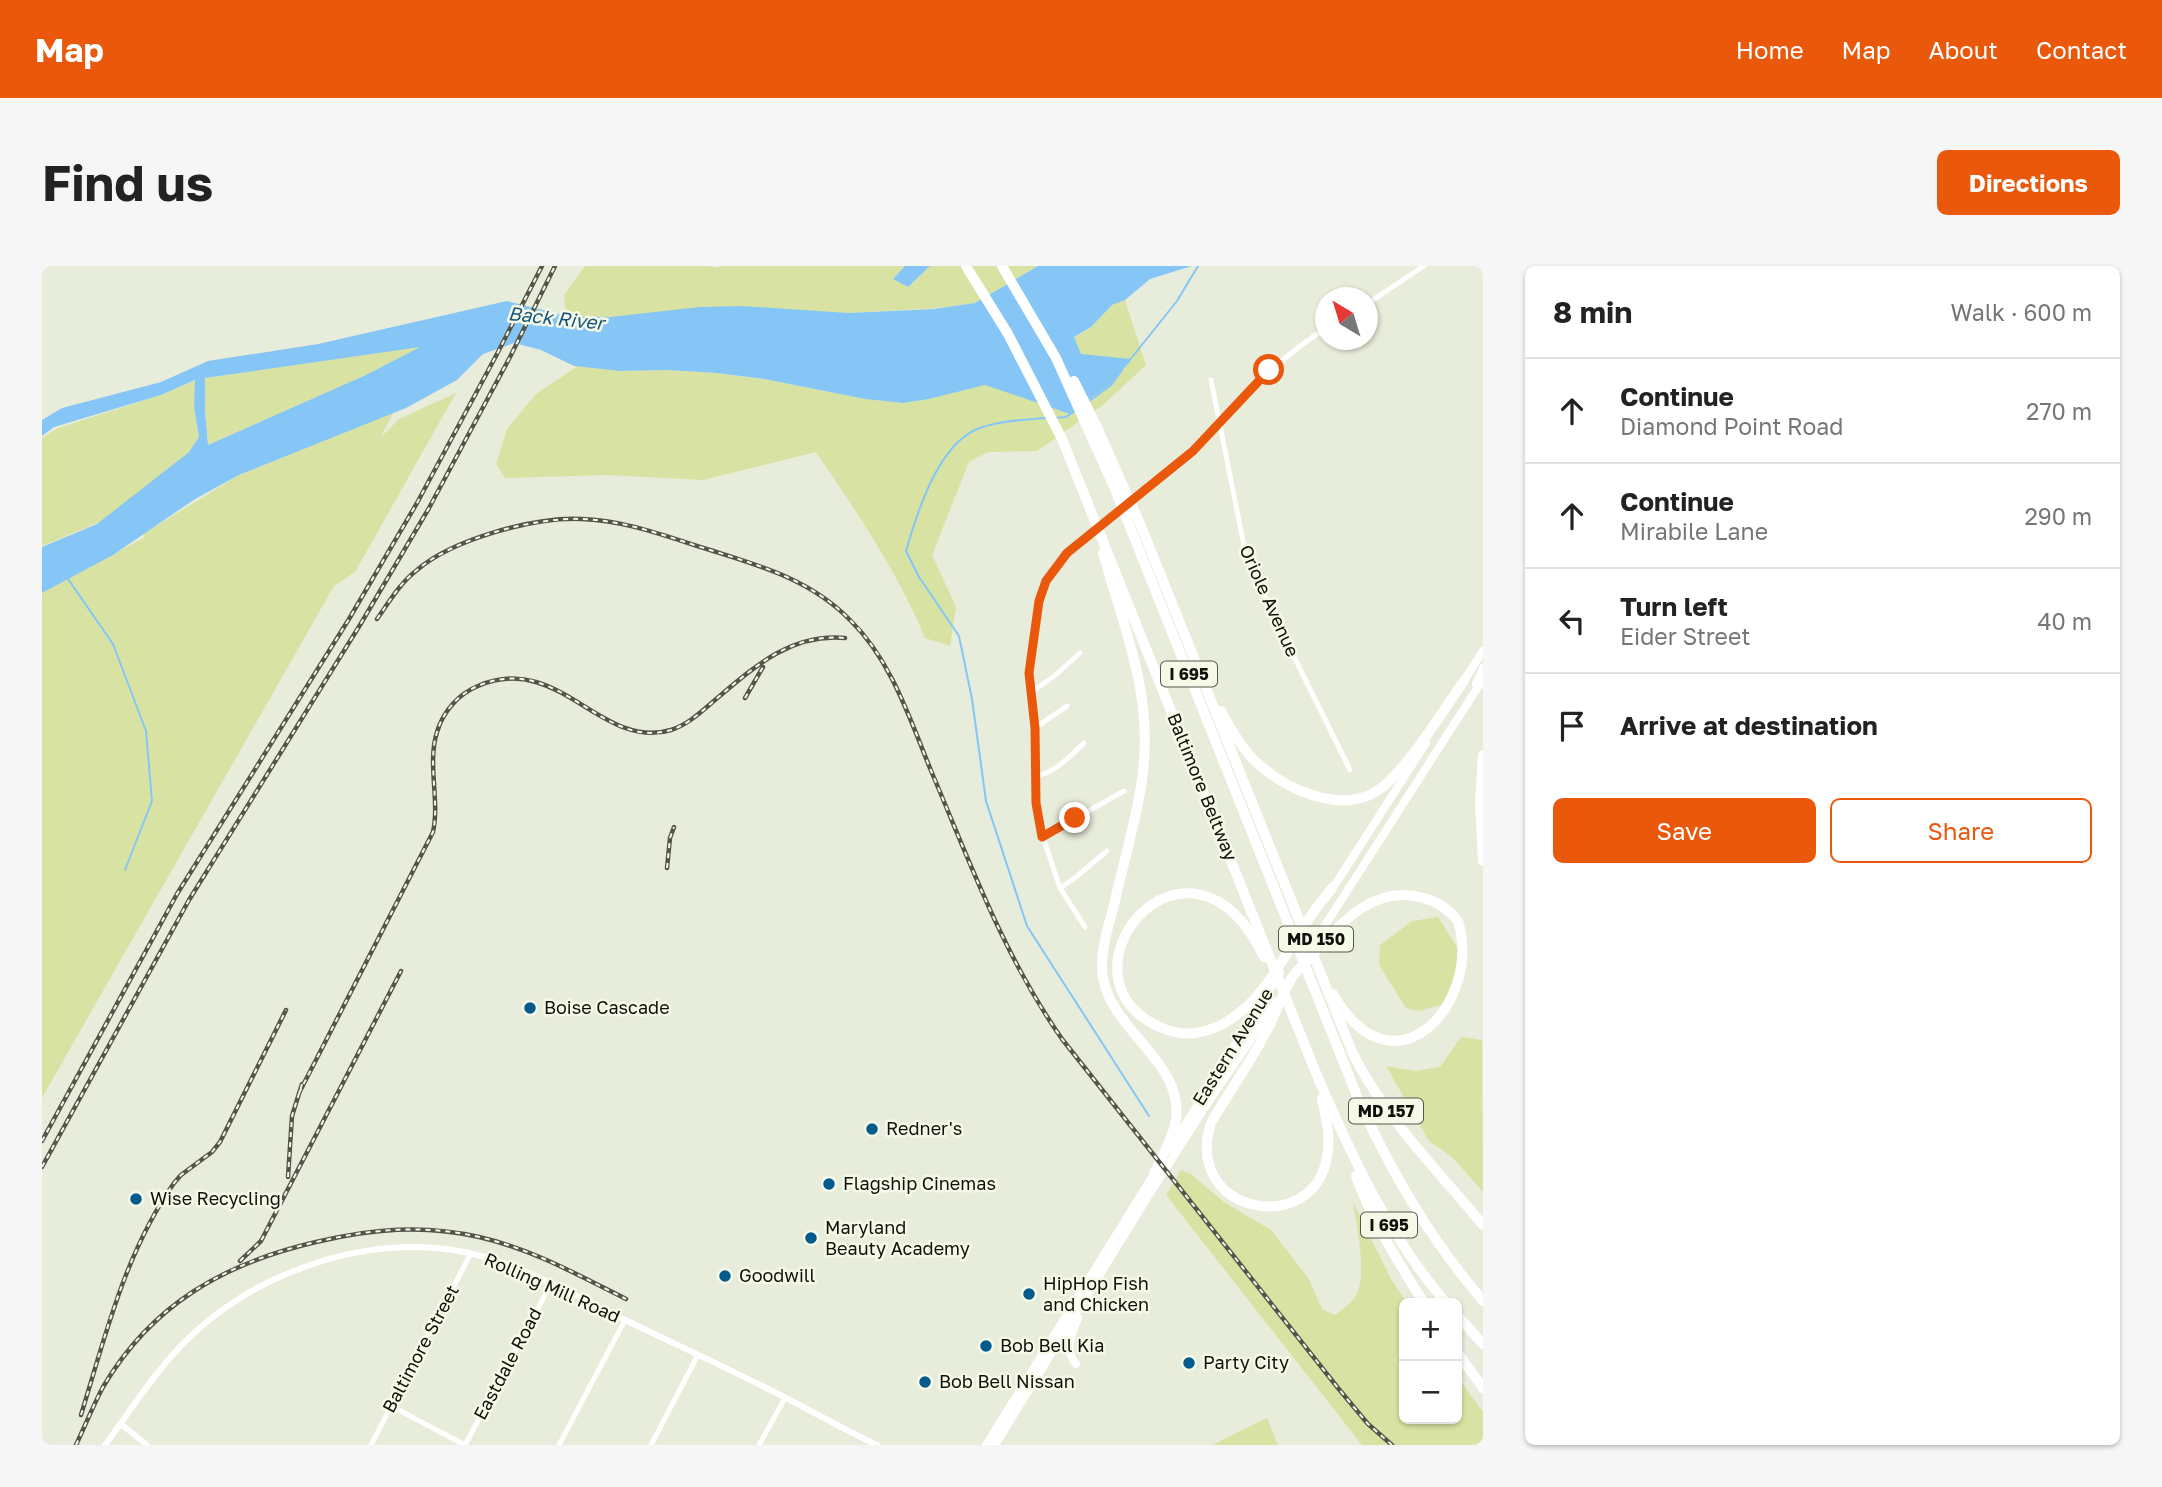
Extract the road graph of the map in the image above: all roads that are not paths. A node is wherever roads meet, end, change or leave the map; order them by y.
1 (966, 266) edge
2 (1002, 266) edge
3 (1424, 266) edge
4 (1378, 297) edge
5 (1315, 336) edge
6 (1210, 380) dead end
7 (1220, 423) junction
8 (1092, 426) junction
9 (1087, 499) junction
10 (1185, 635) junction
11 (1483, 651) edge
12 (1080, 653) dead end
13 (1483, 668) edge
14 (1483, 679) edge
15 (1464, 681) junction
16 (1030, 693) junction
17 (1472, 697) junction
18 (1067, 706) dead end
19 (1035, 728) junction
20 (1084, 743) dead end
21 (1483, 755) edge
22 (1350, 770) dead end
23 (1036, 776) junction
24 (1124, 791) dead end
25 (1042, 837) junction
26 (1107, 851) dead end
27 (1483, 861) edge
28 (1060, 887) junction
29 (1332, 888) junction
30 (1085, 927) dead end
31 (1266, 954) junction
32 (1475, 955) dead end
33 (1321, 976) junction
34 (1292, 978) junction
35 (1441, 1030) dead end
36 (1316, 1073) junction
37 (1344, 1139) junction
38 (1154, 1174) junction
39 (1483, 1225) edge
40 (471, 1253) junction
41 (551, 1284) junction
42 (1421, 1298) edge
43 (1442, 1298) edge
44 (1483, 1301) edge
45 (1083, 1303) junction
46 (625, 1320) junction
47 (1462, 1321) edge
48 (1483, 1344) edge
49 (698, 1356) junction
50 (1462, 1359) edge
51 (1076, 1364) dead end
52 (1483, 1388) edge
53 (785, 1398) junction
54 (391, 1406) junction
55 (121, 1424) junction
56 (105, 1445) edge
57 (147, 1445) edge
58 (371, 1445) edge
59 (465, 1445) edge
60 (559, 1445) edge
61 (651, 1445) edge
62 (759, 1445) edge
63 (875, 1445) edge
64 (986, 1445) edge
65 (995, 1445) edge

1 - 9 highway, Baltimore Beltway / I 695
2 - 8 highway, Baltimore Beltway / I 695
3 - 4 street
5 - 7 street
6 - 7 street, Oriole Avenue
7 - 16 street
7 - 22 street, Oriole Avenue
8 - 10 highway
8 - 44 highway, Baltimore Beltway / I 695
9 - 31 highway, Baltimore Beltway / I 695
9 - 38 highway
10 - 15 highway
10 - 33 highway, MD 157
11 - 15 main road, Eastern Avenue / MD 150
12 - 16 street
13 - 17 main road
14 - 17 main road, Eastern Avenue / MD 150
15 - 29 main road, Eastern Avenue / MD 150
16 - 19 street
17 - 34 main road, Eastern Avenue / MD 150
18 - 19 street
19 - 23 street
20 - 23 street
21 - 27 highway
23 - 25 street
24 - 25 street
25 - 28 street
26 - 28 street
28 - 30 street
29 - 31 highway
29 - 38 main road, Eastern Avenue / MD 150
31 - 36 highway, I 695
32 - 34 highway
33 - 35 highway
33 - 39 highway, MD 157
34 - 36 highway
34 - 45 main road, Eastern Avenue / MD 150
36 - 37 highway, I 695
37 - 42 highway, MD 157
37 - 43 highway, I 695
38 - 64 main road, Eastern Avenue / MD 150
40 - 41 street, Rolling Mill Road
40 - 54 street, Baltimore Street
40 - 55 street, Rolling Mill Road
41 - 46 street, Rolling Mill Road
41 - 59 street, Eastdale Road
45 - 51 main road
45 - 65 main road, Eastern Avenue / MD 150
46 - 49 street, Rolling Mill Road
46 - 60 street
47 - 48 highway
49 - 53 street, Rolling Mill Road
49 - 61 street
50 - 52 highway
53 - 62 street
53 - 63 street, Rolling Mill Road
54 - 58 street, Baltimore Street
54 - 59 street
55 - 56 street, Rolling Mill Road
55 - 57 street

